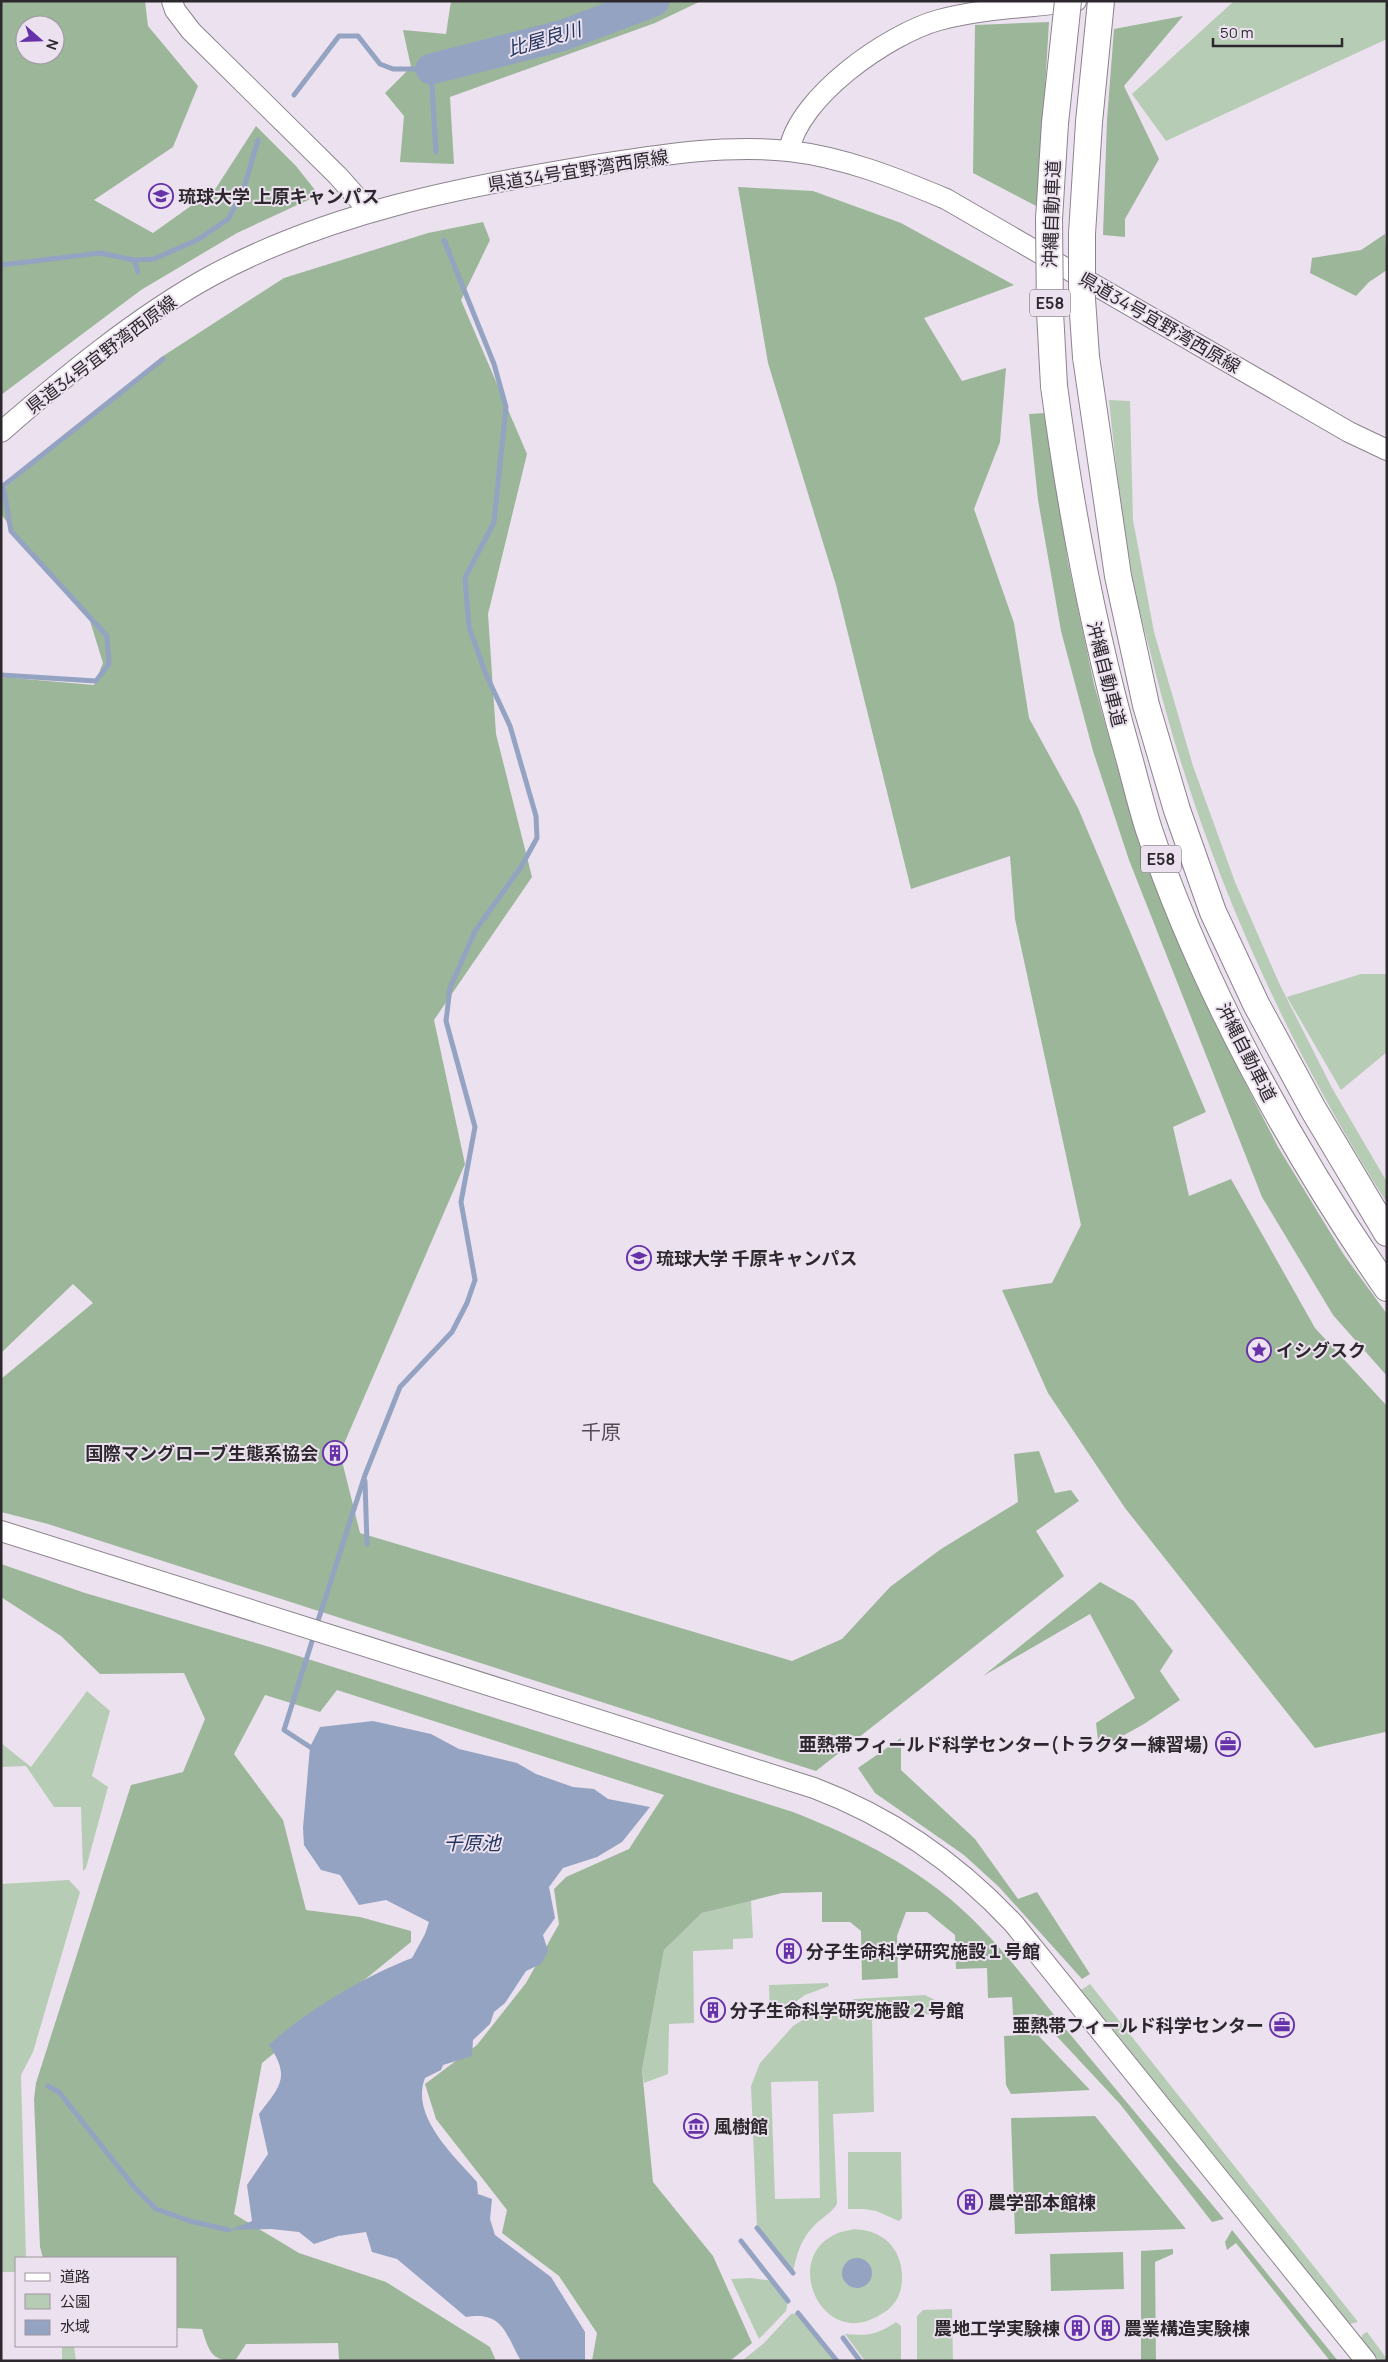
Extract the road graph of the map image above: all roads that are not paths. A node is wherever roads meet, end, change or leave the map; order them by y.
1 (172, 1) edge
2 (1068, 1) edge
3 (1076, 1) edge
4 (1101, 1) edge
5 (789, 151) junction
6 (369, 212) junction
7 (1, 432) edge
8 (1387, 450) edge
9 (1387, 1233) edge
10 (1387, 1288) edge
11 (1, 1531) edge
12 (1366, 2361) edge

1 - 6 main road
2 - 10 highway, 沖縄自動車道 / E58, bridge
3 - 5 main road
4 - 9 highway, 沖縄自動車道 / E58, bridge
5 - 6 main road, 県道34号宜野湾西原線
5 - 8 main road, 県道34号宜野湾西原線
6 - 7 main road, 県道34号宜野湾西原線
11 - 12 main road

